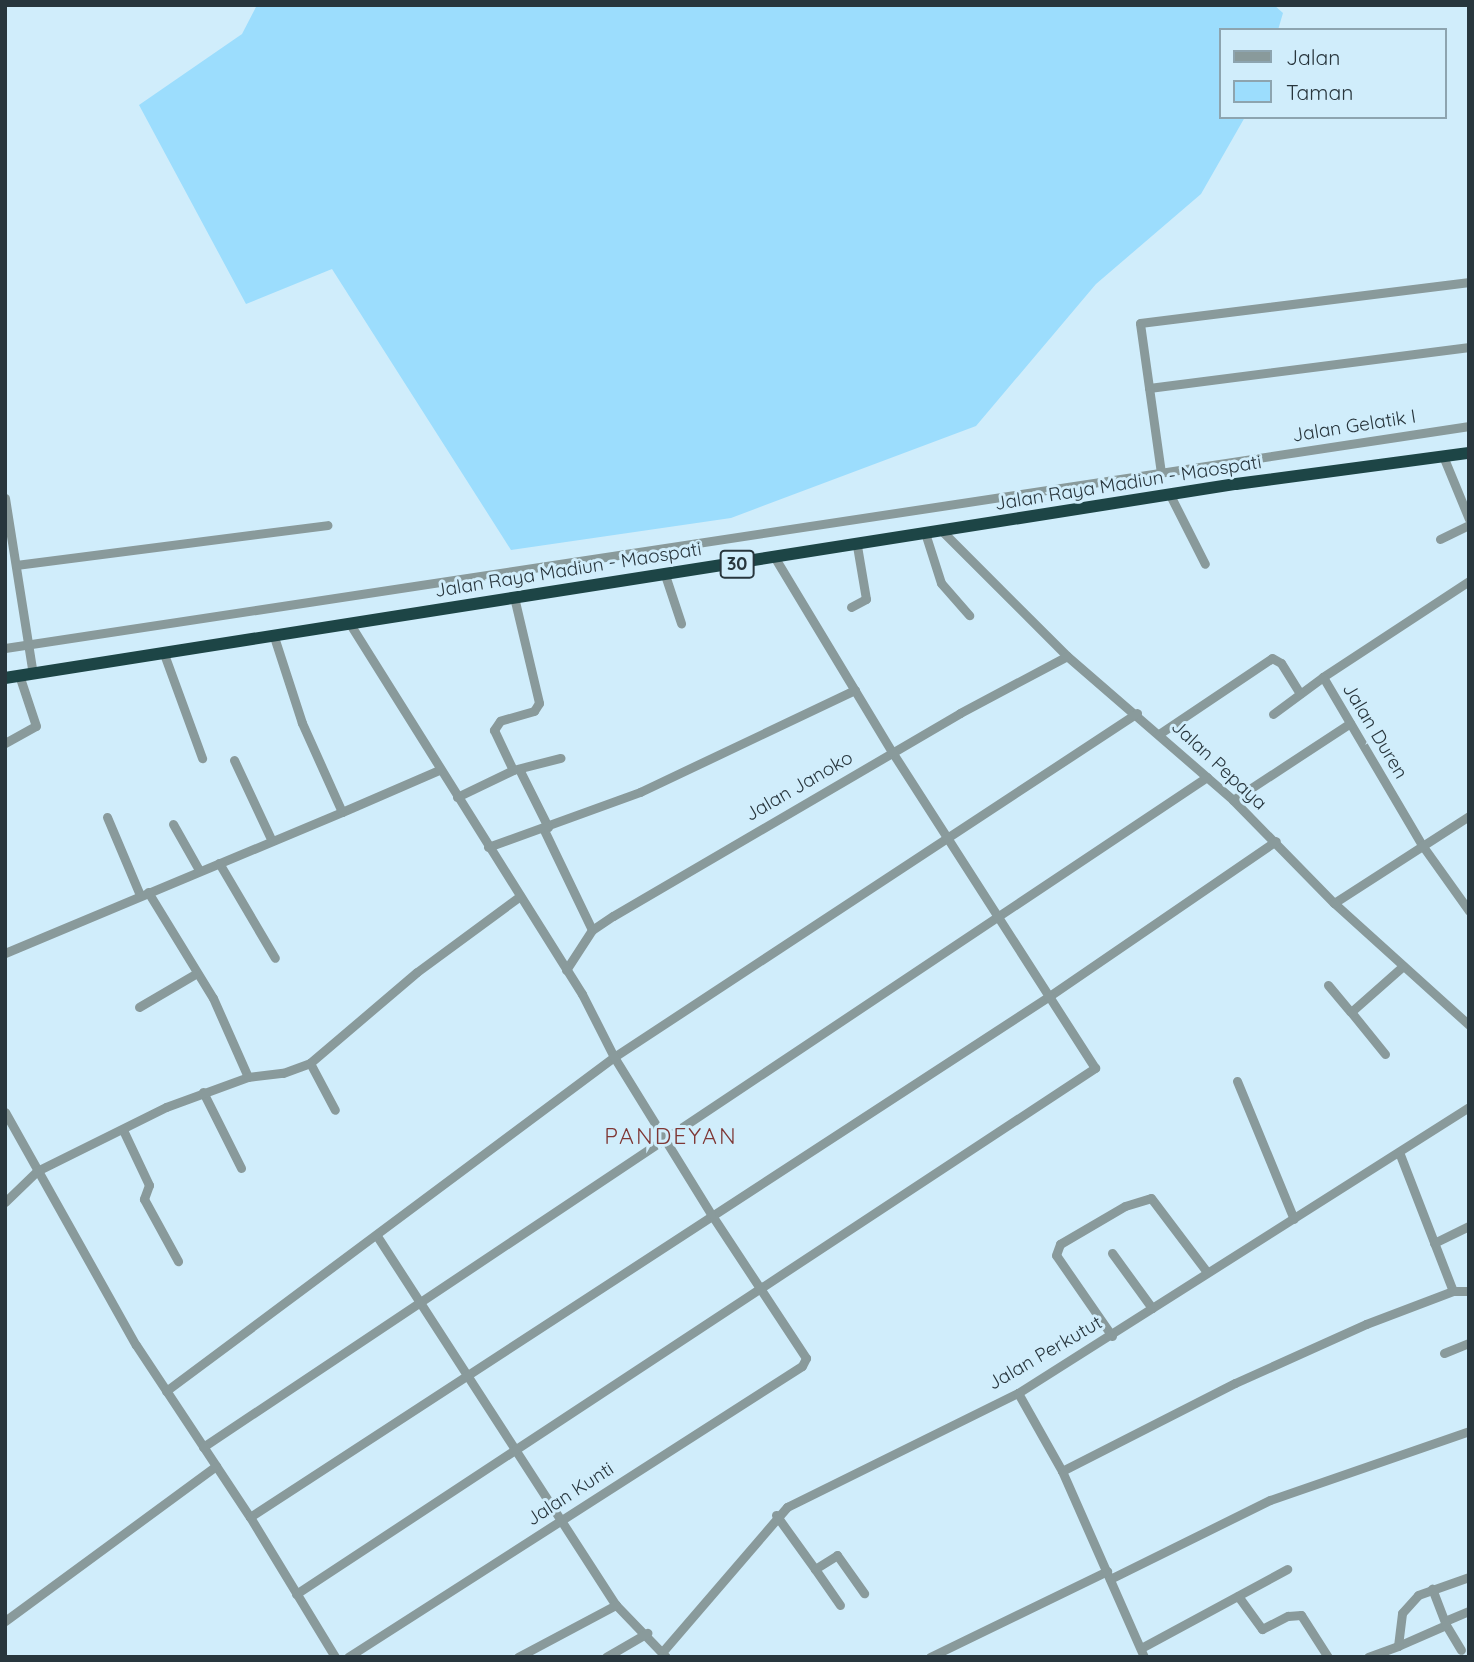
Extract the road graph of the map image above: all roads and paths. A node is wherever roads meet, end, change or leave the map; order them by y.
1 (1469, 282) edge
2 (1469, 347) edge
3 (1149, 388) junction
4 (1469, 426) edge
5 (1469, 453) edge
6 (1443, 456) junction
7 (1161, 473) junction
8 (1170, 495) junction
9 (5, 498) edge
10 (1469, 519) edge
11 (1469, 525) edge
12 (327, 526) dead end
13 (944, 533) junction
14 (926, 536) junction
15 (1440, 539) dead end
16 (857, 546) junction
17 (775, 558) junction
18 (1205, 564) dead end
19 (16, 565) junction
20 (665, 575) junction
21 (1469, 581) edge
22 (514, 597) junction
23 (851, 607) dead end
24 (969, 615) dead end
25 (349, 622) junction
26 (681, 623) dead end
27 (274, 637) junction
28 (28, 644) junction
29 (5, 648) edge
30 (164, 654) junction
31 (1068, 656) junction
32 (33, 674) junction
33 (19, 675) junction
34 (1323, 677) junction
35 (5, 678) edge
36 (855, 690) junction
37 (1300, 693) junction
38 (1137, 713) junction
39 (1273, 714) dead end
40 (1349, 723) junction
41 (1159, 734) junction
42 (5, 743) edge
43 (892, 752) junction
44 (202, 758) dead end
45 (560, 758) dead end
46 (234, 760) dead end
47 (439, 770) junction
48 (516, 770) junction
49 (1207, 777) junction
50 (457, 797) junction
51 (1233, 800) junction
52 (342, 812) junction
53 (1469, 816) edge
54 (107, 817) dead end
55 (173, 824) dead end
56 (545, 827) junction
57 (947, 839) junction
58 (272, 841) junction
59 (1276, 841) junction
60 (1422, 845) junction
61 (488, 847) junction
62 (219, 863) junction
63 (199, 870) junction
64 (144, 894) junction
65 (520, 896) junction
66 (1334, 903) junction
67 (1469, 911) edge
68 (998, 919) junction
69 (592, 930) junction
70 (5, 953) edge
71 (275, 958) dead end
72 (1403, 966) junction
73 (566, 970) junction
74 (195, 974) junction
75 (1328, 985) dead end
76 (1048, 997) junction
77 (139, 1007) dead end
78 (1351, 1012) junction
79 (1469, 1025) edge
80 (1385, 1054) dead end
81 (614, 1057) junction
82 (310, 1063) junction
83 (248, 1077) junction
84 (1237, 1081) dead end
85 (203, 1092) junction
86 (1469, 1107) edge
87 (335, 1110) dead end
88 (5, 1112) edge
89 (123, 1130) junction
90 (666, 1139) junction
91 (1399, 1153) junction
92 (241, 1168) dead end
93 (37, 1171) junction
94 (5, 1202) edge
95 (711, 1214) junction
96 (1294, 1219) junction
97 (1469, 1226) edge
98 (377, 1236) junction
99 (1434, 1243) junction
100 (1112, 1253) dead end
101 (178, 1261) dead end
102 (1207, 1272) junction
103 (758, 1288) junction
104 (1453, 1291) junction
105 (1469, 1291) edge
106 (420, 1301) junction
107 (1152, 1308) junction
108 (1112, 1336) junction
109 (1469, 1343) edge
110 (1444, 1353) dead end
111 (467, 1375) junction
112 (166, 1391) junction
113 (1018, 1393) junction
114 (1469, 1431) edge
115 (203, 1447) junction
116 (517, 1449) junction
117 (216, 1466) junction
118 (1062, 1471) junction
119 (776, 1515) junction
120 (250, 1517) junction
121 (562, 1519) junction
122 (816, 1569) junction
123 (1287, 1569) dead end
124 (1108, 1575) junction
125 (1469, 1577) edge
126 (1432, 1589) junction
127 (864, 1593) dead end
128 (296, 1594) junction
129 (1238, 1596) junction
130 (616, 1605) junction
131 (841, 1605) dead end
132 (1469, 1611) edge
133 (5, 1621) edge
134 (1446, 1623) junction
135 (647, 1633) junction
136 (1398, 1646) junction
137 (1461, 1650) dead end
138 (665, 1653) edge
139 (1144, 1653) edge
140 (335, 1657) edge
141 (348, 1657) edge
142 (518, 1657) edge
143 (606, 1657) edge
144 (930, 1657) edge
145 (1328, 1657) edge
146 (1368, 1657) edge

1 - 3 street
2 - 3 street
3 - 7 street
4 - 7 street, Jalan Gelatik I
5 - 6 highway, Jalan Raya Madiun - Maospati / 30
6 - 8 highway, Jalan Raya Madiun - Maospati / 30
6 - 10 street
7 - 28 street, Jalan Gelatik I
8 - 13 highway, Jalan Raya Madiun - Maospati / 30
8 - 18 street
9 - 19 street
11 - 15 street
12 - 19 street
13 - 14 highway, Jalan Raya Madiun - Maospati / 30
13 - 31 street, Jalan Pepaya
14 - 16 highway, Jalan Raya Madiun - Maospati / 30
14 - 24 street
16 - 17 highway, Jalan Raya Madiun - Maospati / 30
16 - 23 street
17 - 20 highway, Jalan Raya Madiun - Maospati / 30
17 - 36 street
19 - 28 street
20 - 22 highway, Jalan Raya Madiun - Maospati / 30
20 - 26 street
21 - 34 street, Jalan Duren
22 - 25 highway, Jalan Raya Madiun - Maospati / 30
22 - 48 street
25 - 27 highway, Jalan Raya Madiun - Maospati / 30
25 - 47 street
27 - 30 highway, Jalan Raya Madiun - Maospati / 30
27 - 52 street
28 - 29 street, Jalan Gelatik I
28 - 32 street
30 - 32 highway, Jalan Raya Madiun - Maospati / 30
30 - 44 street
31 - 38 street, Jalan Pepaya
31 - 43 street, Jalan Janoko
32 - 33 highway, Jalan Raya Madiun - Maospati / 30
33 - 35 highway, Jalan Raya Madiun - Maospati / 30
33 - 42 street
34 - 37 street
34 - 40 street, Jalan Duren
36 - 43 street
36 - 56 street
37 - 39 street
37 - 41 street
38 - 41 street, Jalan Pepaya
38 - 57 street
40 - 51 street
40 - 60 street, Jalan Duren
41 - 49 street, Jalan Pepaya
43 - 57 street
43 - 69 street, Jalan Janoko
45 - 48 street
46 - 58 street
47 - 50 street
47 - 52 street
48 - 50 street
48 - 56 street
49 - 51 street, Jalan Pepaya
49 - 68 street
50 - 61 street
51 - 59 street, Jalan Pepaya
52 - 58 street
53 - 60 street
54 - 64 street
55 - 63 street
56 - 61 street
56 - 69 street
57 - 68 street
57 - 81 street
58 - 62 street
59 - 66 street, Jalan Pepaya
59 - 76 street
60 - 66 street
60 - 67 street, Jalan Duren
61 - 65 street
62 - 63 street
62 - 71 street
63 - 64 street
64 - 70 street
64 - 74 street
65 - 73 street
65 - 82 street
66 - 72 street, Jalan Pepaya
68 - 76 street
68 - 90 street
69 - 73 street, Jalan Janoko
72 - 78 street
72 - 79 street, Jalan Pepaya
73 - 81 street
74 - 77 street
74 - 83 street
75 - 78 street
76 - 95 street
76 - 103 street
78 - 80 street
81 - 90 street
81 - 98 street
82 - 83 street
82 - 87 street
83 - 85 street
84 - 96 street
85 - 89 street
85 - 92 street
86 - 91 street, Jalan Perkutut
88 - 93 street
89 - 93 street
89 - 101 street
90 - 95 street
90 - 106 street
91 - 96 street, Jalan Perkutut
91 - 99 street
93 - 94 street
93 - 112 street
95 - 103 street
95 - 111 street
96 - 102 street, Jalan Perkutut
97 - 99 street
98 - 106 street
98 - 112 street
99 - 104 street
100 - 107 street
102 - 107 street, Jalan Perkutut
102 - 108 street
103 - 116 street
103 - 121 street, Jalan Kunti
104 - 105 street
104 - 118 street
106 - 111 street
106 - 115 street
107 - 108 street, Jalan Perkutut
108 - 113 street, Jalan Perkutut
109 - 110 street
111 - 116 street
111 - 120 street
112 - 115 street
113 - 118 street
113 - 119 street, Jalan Perkutut
114 - 124 street
115 - 117 street
116 - 121 street
116 - 128 street
117 - 120 street
117 - 133 street
118 - 124 street
119 - 122 street
119 - 138 street, Jalan Perkutut
120 - 128 street
121 - 130 street
121 - 141 street, Jalan Kunti
122 - 127 street
122 - 131 street
123 - 129 street
124 - 139 street
124 - 144 street
125 - 126 street
126 - 134 street
126 - 136 street
128 - 140 street
129 - 139 street
129 - 145 street
130 - 135 street
130 - 142 street
132 - 134 street
134 - 136 street
134 - 137 street
135 - 138 street
135 - 143 street
136 - 146 street

